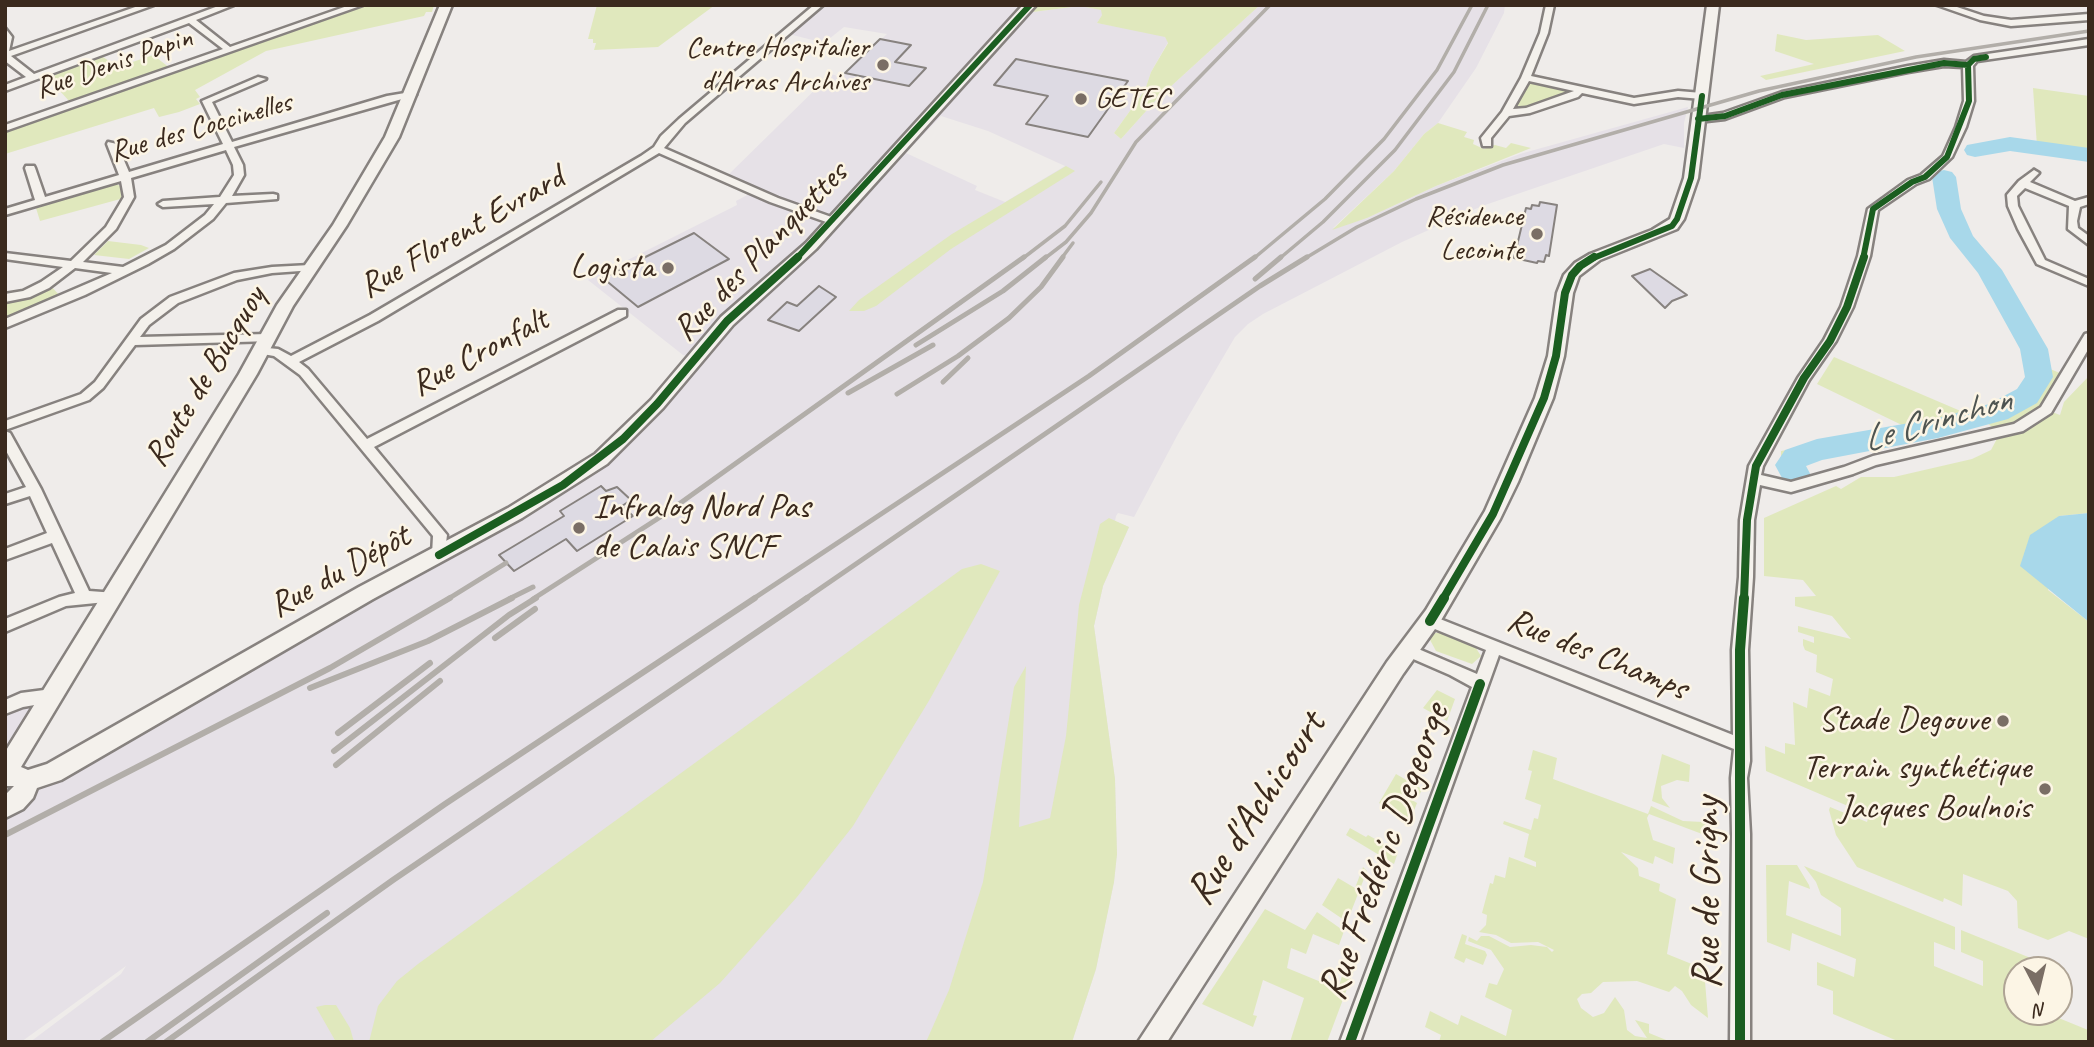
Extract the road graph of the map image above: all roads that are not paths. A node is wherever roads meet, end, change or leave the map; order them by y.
1 (150, 5) edge
2 (230, 5) edge
3 (359, 5) edge
4 (446, 5) edge
5 (819, 5) edge
6 (1030, 5) edge
7 (1550, 5) edge
8 (1713, 5) edge
9 (1941, 5) edge
10 (2089, 17) edge
11 (189, 19) junction
12 (5, 31) edge
13 (2089, 42) edge
14 (229, 50) junction
15 (5, 54) edge
16 (1968, 65) junction
17 (31, 76) junction
18 (1526, 78) junction
19 (261, 79) dead end
20 (5, 88) edge
21 (1580, 90) junction
22 (411, 95) junction
23 (1702, 96) junction
24 (1506, 113) junction
25 (1698, 119) junction
26 (5, 128) edge
27 (112, 144) dead end
28 (1487, 144) dead end
29 (229, 146) junction
30 (658, 149) junction
31 (30, 168) dead end
32 (2034, 173) dead end
33 (125, 176) junction
34 (2023, 183) junction
35 (273, 197) dead end
36 (225, 200) junction
37 (2089, 200) edge
38 (41, 201) junction
39 (163, 205) dead end
40 (2076, 205) junction
41 (5, 212) edge
42 (833, 221) junction
43 (2089, 242) edge
44 (5, 256) edge
45 (74, 263) junction
46 (310, 268) junction
47 (124, 271) junction
48 (2089, 283) edge
49 (5, 298) edge
50 (622, 313) dead end
51 (5, 324) edge
52 (2089, 337) edge
53 (130, 341) junction
54 (265, 344) junction
55 (291, 361) junction
56 (5, 426) edge
57 (5, 436) edge
58 (365, 446) junction
59 (1753, 478) junction
60 (34, 489) junction
61 (5, 499) edge
62 (55, 536) junction
63 (5, 555) edge
64 (439, 555) junction
65 (85, 597) junction
66 (111, 597) junction
67 (1430, 621) junction
68 (5, 626) edge
69 (1494, 649) junction
70 (1409, 651) junction
71 (1479, 684) junction
72 (52, 696) junction
73 (5, 707) edge
74 (1741, 745) junction
75 (13, 778) edge
76 (5, 807) edge
77 (1151, 1042) edge
78 (1350, 1042) edge
79 (1740, 1042) edge

1 - 15 street
2 - 11 street
3 - 14 street, Rue Denis Papin
4 - 22 street, Route de Bucquoy
5 - 30 street, Rue Florent Evrard
6 - 42 street, Rue des Planquettes
7 - 18 street
8 - 23 street, Rue d'Achicourt
9 - 10 street
11 - 14 street
11 - 17 street
12 - 15 street
13 - 16 street
14 - 26 street, Rue Denis Papin
15 - 17 street
16 - 25 street
16 - 59 street, Rue de Grigny
17 - 20 street
18 - 21 street
18 - 24 street
19 - 29 street
21 - 23 street
21 - 24 street
22 - 29 street, Rue des Coccinelles
22 - 46 street, Route de Bucquoy
23 - 25 street, Rue d'Achicourt
24 - 28 street
25 - 67 street, Rue d'Achicourt
27 - 33 street
29 - 33 street, Rue des Coccinelles
29 - 36 street
30 - 42 street
30 - 55 street, Rue Florent Evrard
31 - 38 street
32 - 34 street
33 - 38 street, Rue des Coccinelles
33 - 45 street
34 - 40 street
34 - 48 street
35 - 36 street
36 - 39 street
36 - 47 street
37 - 40 street
38 - 41 street, Rue des Coccinelles
40 - 43 street
42 - 64 street, Rue des Planquettes
44 - 45 street
45 - 47 street
45 - 49 street
46 - 53 street
46 - 54 street, Route de Bucquoy
47 - 51 street
50 - 58 street, Rue Cronfalt
52 - 59 street
53 - 54 street
53 - 56 street
54 - 55 street, Rue du Dépôt
54 - 66 street, Route de Bucquoy
55 - 58 street, Rue du Dépôt
57 - 60 street
58 - 64 street, Rue du Dépôt
59 - 74 street, Rue de Grigny
60 - 61 street
60 - 62 street
62 - 63 street
62 - 65 street
64 - 75 street, Rue du Dépôt
65 - 66 street
65 - 68 street
66 - 72 street, Route de Bucquoy
67 - 69 street, Rue des Champs
67 - 70 street, Rue d'Achicourt
69 - 71 street, Rue Frédéric Degeorge
69 - 74 street, Rue des Champs
70 - 71 street, Rue des Champs
70 - 77 street, Rue d'Achicourt
71 - 78 street, Rue Frédéric Degeorge
72 - 73 street
72 - 75 street, Route de Bucquoy
74 - 79 street, Rue de Grigny
75 - 76 street, Route de Bucquoy

